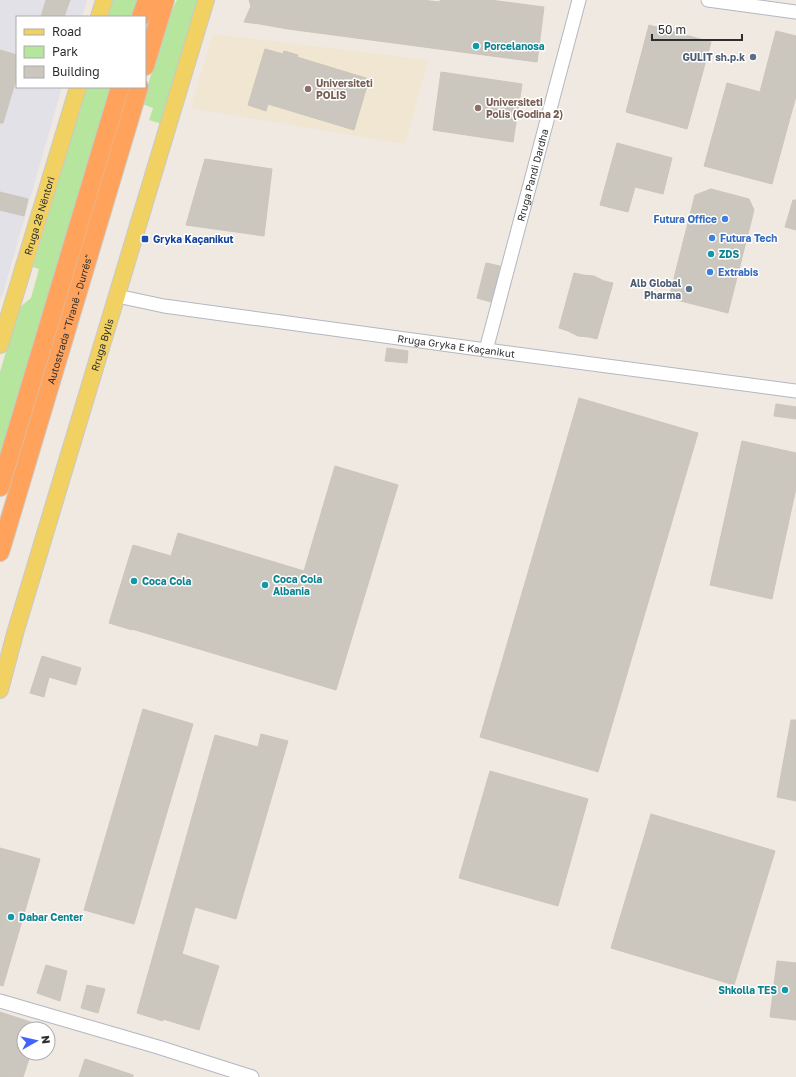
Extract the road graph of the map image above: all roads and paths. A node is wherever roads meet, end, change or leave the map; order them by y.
1 (104, 0) edge
2 (146, 0) edge
3 (206, 0) edge
4 (579, 0) edge
5 (708, 0) edge
6 (164, 5) edge
7 (796, 12) edge
8 (99, 16) edge
9 (141, 16) edge
10 (146, 63) edge
11 (78, 88) edge
12 (120, 88) edge
13 (139, 88) edge
14 (117, 296) junction
15 (0, 345) edge
16 (486, 350) junction
17 (796, 391) edge
18 (0, 487) edge
19 (0, 552) edge
20 (0, 690) edge
21 (0, 1001) edge
22 (252, 1077) edge

1 - 8 main road
2 - 9 highway
3 - 14 main road, Rruga Bylis
4 - 16 street, Rruga Pandi Dardha
5 - 7 street
6 - 10 highway
11 - 15 main road, Rruga 28 Nëntori
12 - 18 highway, Autostrada "Tiranë - Durrës"
13 - 19 highway, Autostrada "Tiranë - Durrës"
14 - 16 street, Rruga Gryka E Kaçanikut
14 - 20 main road, Rruga Bylis
16 - 17 street, Rruga Gryka E Kaçanikut
21 - 22 street

